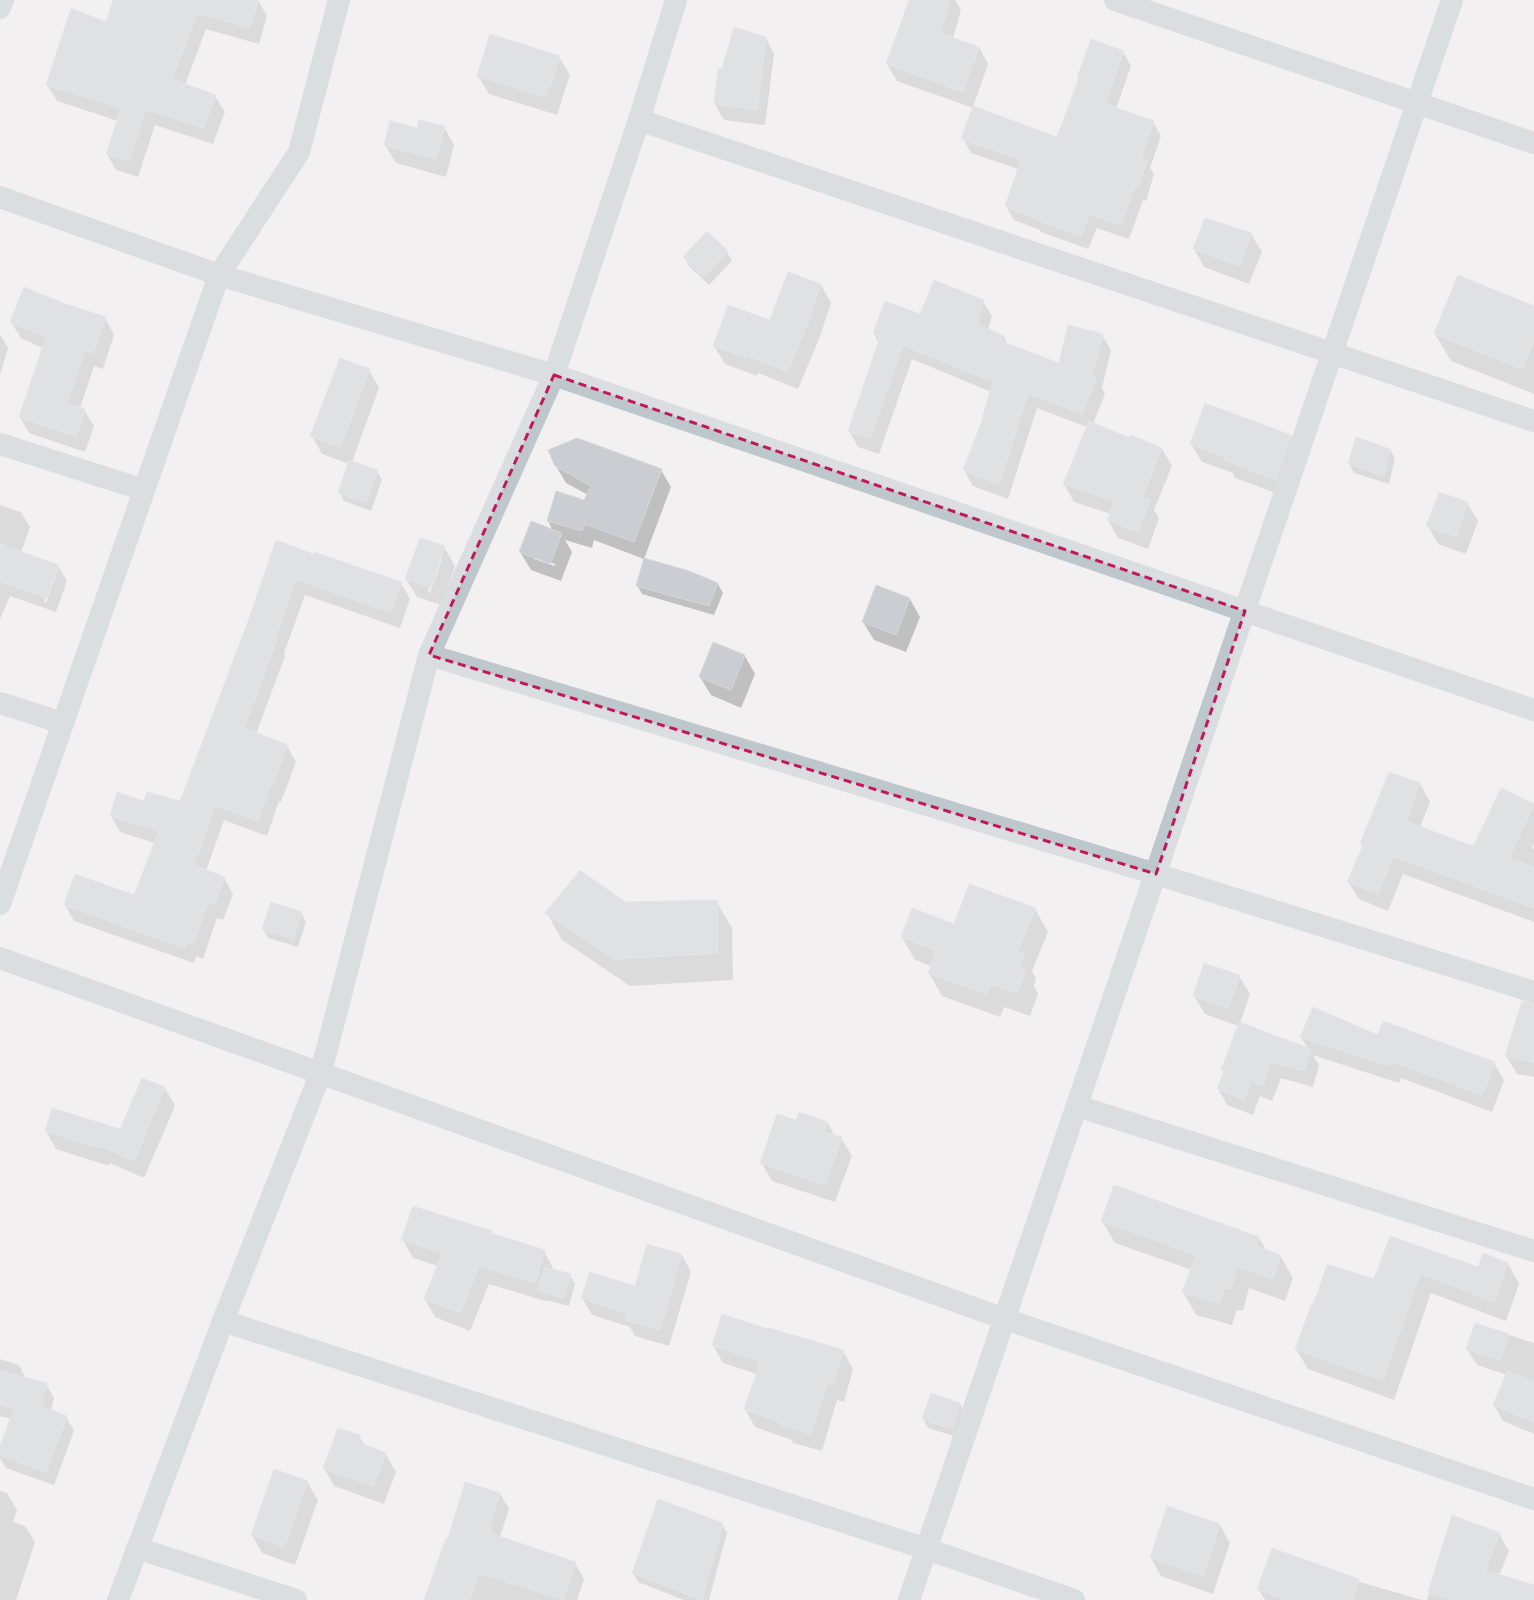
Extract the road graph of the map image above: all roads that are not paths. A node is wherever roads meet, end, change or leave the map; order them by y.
1 (3, 0) edge
2 (339, 0) edge
3 (676, 0) edge
4 (1115, 0) edge
5 (1452, 0) edge
6 (0, 8) edge
7 (1417, 103) junction
8 (639, 120) junction
9 (1534, 142) edge
10 (0, 197) edge
11 (219, 275) junction
12 (1333, 353) junction
13 (554, 375) junction
14 (1534, 421) edge
15 (0, 444) edge
16 (144, 490) junction
17 (1245, 611) junction
18 (429, 655) junction
19 (0, 703) edge
20 (1534, 710) edge
21 (63, 723) junction
22 (1156, 874) junction
23 (0, 904) edge
24 (0, 958) edge
25 (1534, 992) edge
26 (321, 1072) junction
27 (1077, 1106) junction
28 (1534, 1251) edge
29 (1005, 1319) junction
30 (223, 1321) junction
31 (1534, 1499) edge
32 (137, 1548) junction
33 (927, 1549) junction
34 (118, 1600) edge
35 (296, 1600) edge
36 (909, 1600) edge
37 (1074, 1600) edge

1 - 6 street
2 - 11 street
3 - 8 street
4 - 7 street
5 - 7 street
7 - 9 street
7 - 12 street
8 - 12 street
8 - 13 street
10 - 11 street
11 - 13 street
11 - 16 street
12 - 14 street
12 - 17 street
13 - 17 street
13 - 18 street
15 - 16 street
16 - 21 street
17 - 20 street
17 - 22 street
18 - 22 street
18 - 26 street
19 - 21 street
21 - 23 street
22 - 25 street
22 - 27 street
24 - 26 street
26 - 29 street
26 - 30 street
27 - 28 street
27 - 29 street
29 - 31 street
29 - 33 street
30 - 32 street
30 - 33 street
32 - 34 street
32 - 35 street
33 - 36 street
33 - 37 street

